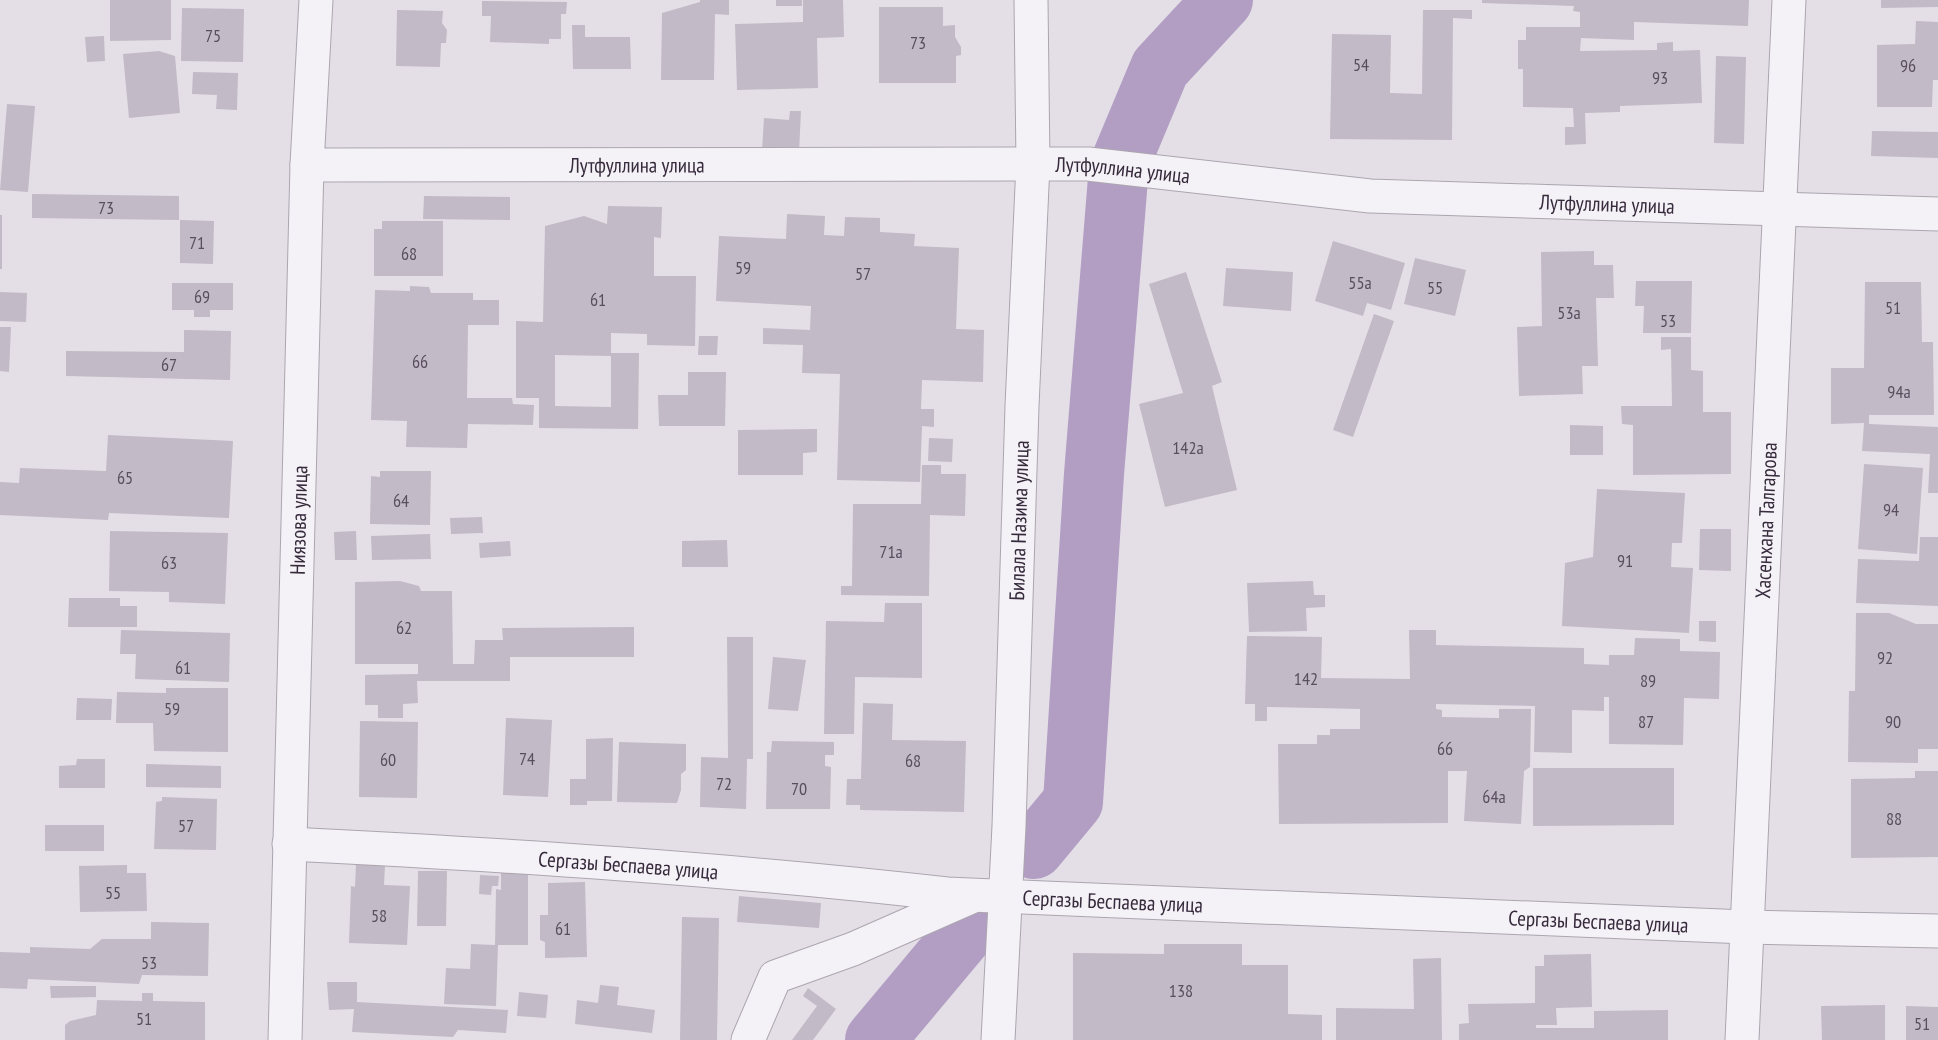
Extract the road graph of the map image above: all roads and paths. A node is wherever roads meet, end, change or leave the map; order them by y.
1 (316, 0) edge
2 (1031, 0) edge
3 (1789, 0) edge
4 (1033, 164) junction
5 (307, 165) junction
6 (1781, 210) junction
7 (1938, 214) edge
8 (289, 844) junction
9 (990, 895) junction
10 (1746, 927) junction
11 (1938, 931) edge
12 (285, 1040) edge
13 (748, 1040) edge
14 (998, 1040) edge
15 (1742, 1040) edge

1 - 5 street, Ниязова улица
2 - 4 street, Билала Назима улица
3 - 6 street, Хасенхана Талгарова
4 - 5 street, Лутфуллина улица
4 - 6 street, Лутфуллина улица
4 - 9 street, Билала Назима улица
5 - 8 street, Ниязова улица
6 - 7 street, Лутфуллина улица
6 - 10 street, Хасенхана Талгарова
8 - 9 street, Сергазы Беспаева улица
8 - 12 street, Ниязова улица
9 - 10 street, Сергазы Беспаева улица
9 - 13 street
9 - 14 street, Билала Назима улица
10 - 11 street, Сергазы Беспаева улица
10 - 15 street, Хасенхана Талгарова

